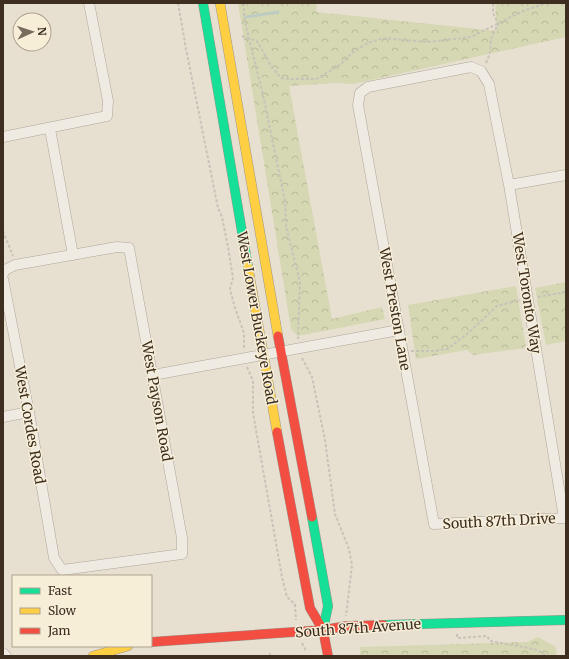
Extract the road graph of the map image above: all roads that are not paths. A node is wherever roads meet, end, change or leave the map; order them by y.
1 (89, 3) edge
2 (202, 3) edge
3 (220, 3) edge
4 (360, 93) joint
5 (50, 129) junction
6 (3, 137) edge
7 (566, 175) edge
8 (509, 185) junction
9 (72, 255) junction
10 (4, 274) edge
11 (399, 330) junction
12 (281, 352) junction
13 (263, 356) junction
14 (153, 375) junction
15 (29, 412) junction
16 (3, 417) edge
17 (564, 518) joint
18 (434, 524) joint
19 (62, 570) joint
20 (566, 620) edge
21 (323, 630) junction
22 (152, 642) edge
23 (124, 647) edge
24 (3, 652) edge
25 (6, 656) edge
26 (93, 656) edge
27 (328, 656) edge

1 - 5 street
2 - 13 main road, West Lower Buckeye Road
3 - 12 main road, West Lower Buckeye Road
4 - 8 street, West Toronto Way
4 - 11 street, West Preston Lane
5 - 6 street
5 - 9 street
7 - 8 street
8 - 17 street, West Toronto Way
9 - 10 street
9 - 14 street, West Payson Road
10 - 15 street, West Cordes Road
11 - 12 street
11 - 18 street, West Preston Lane
12 - 13 street
12 - 21 main road, West Lower Buckeye Road
13 - 14 street
13 - 21 main road, West Lower Buckeye Road
14 - 19 street, West Payson Road
15 - 16 street
15 - 19 street, West Cordes Road
17 - 18 street, South 87th Drive
20 - 21 main road, South 87th Avenue
21 - 22 main road, South 87th Avenue
21 - 27 main road, West Lower Buckeye Road
23 - 26 main road
24 - 25 street

